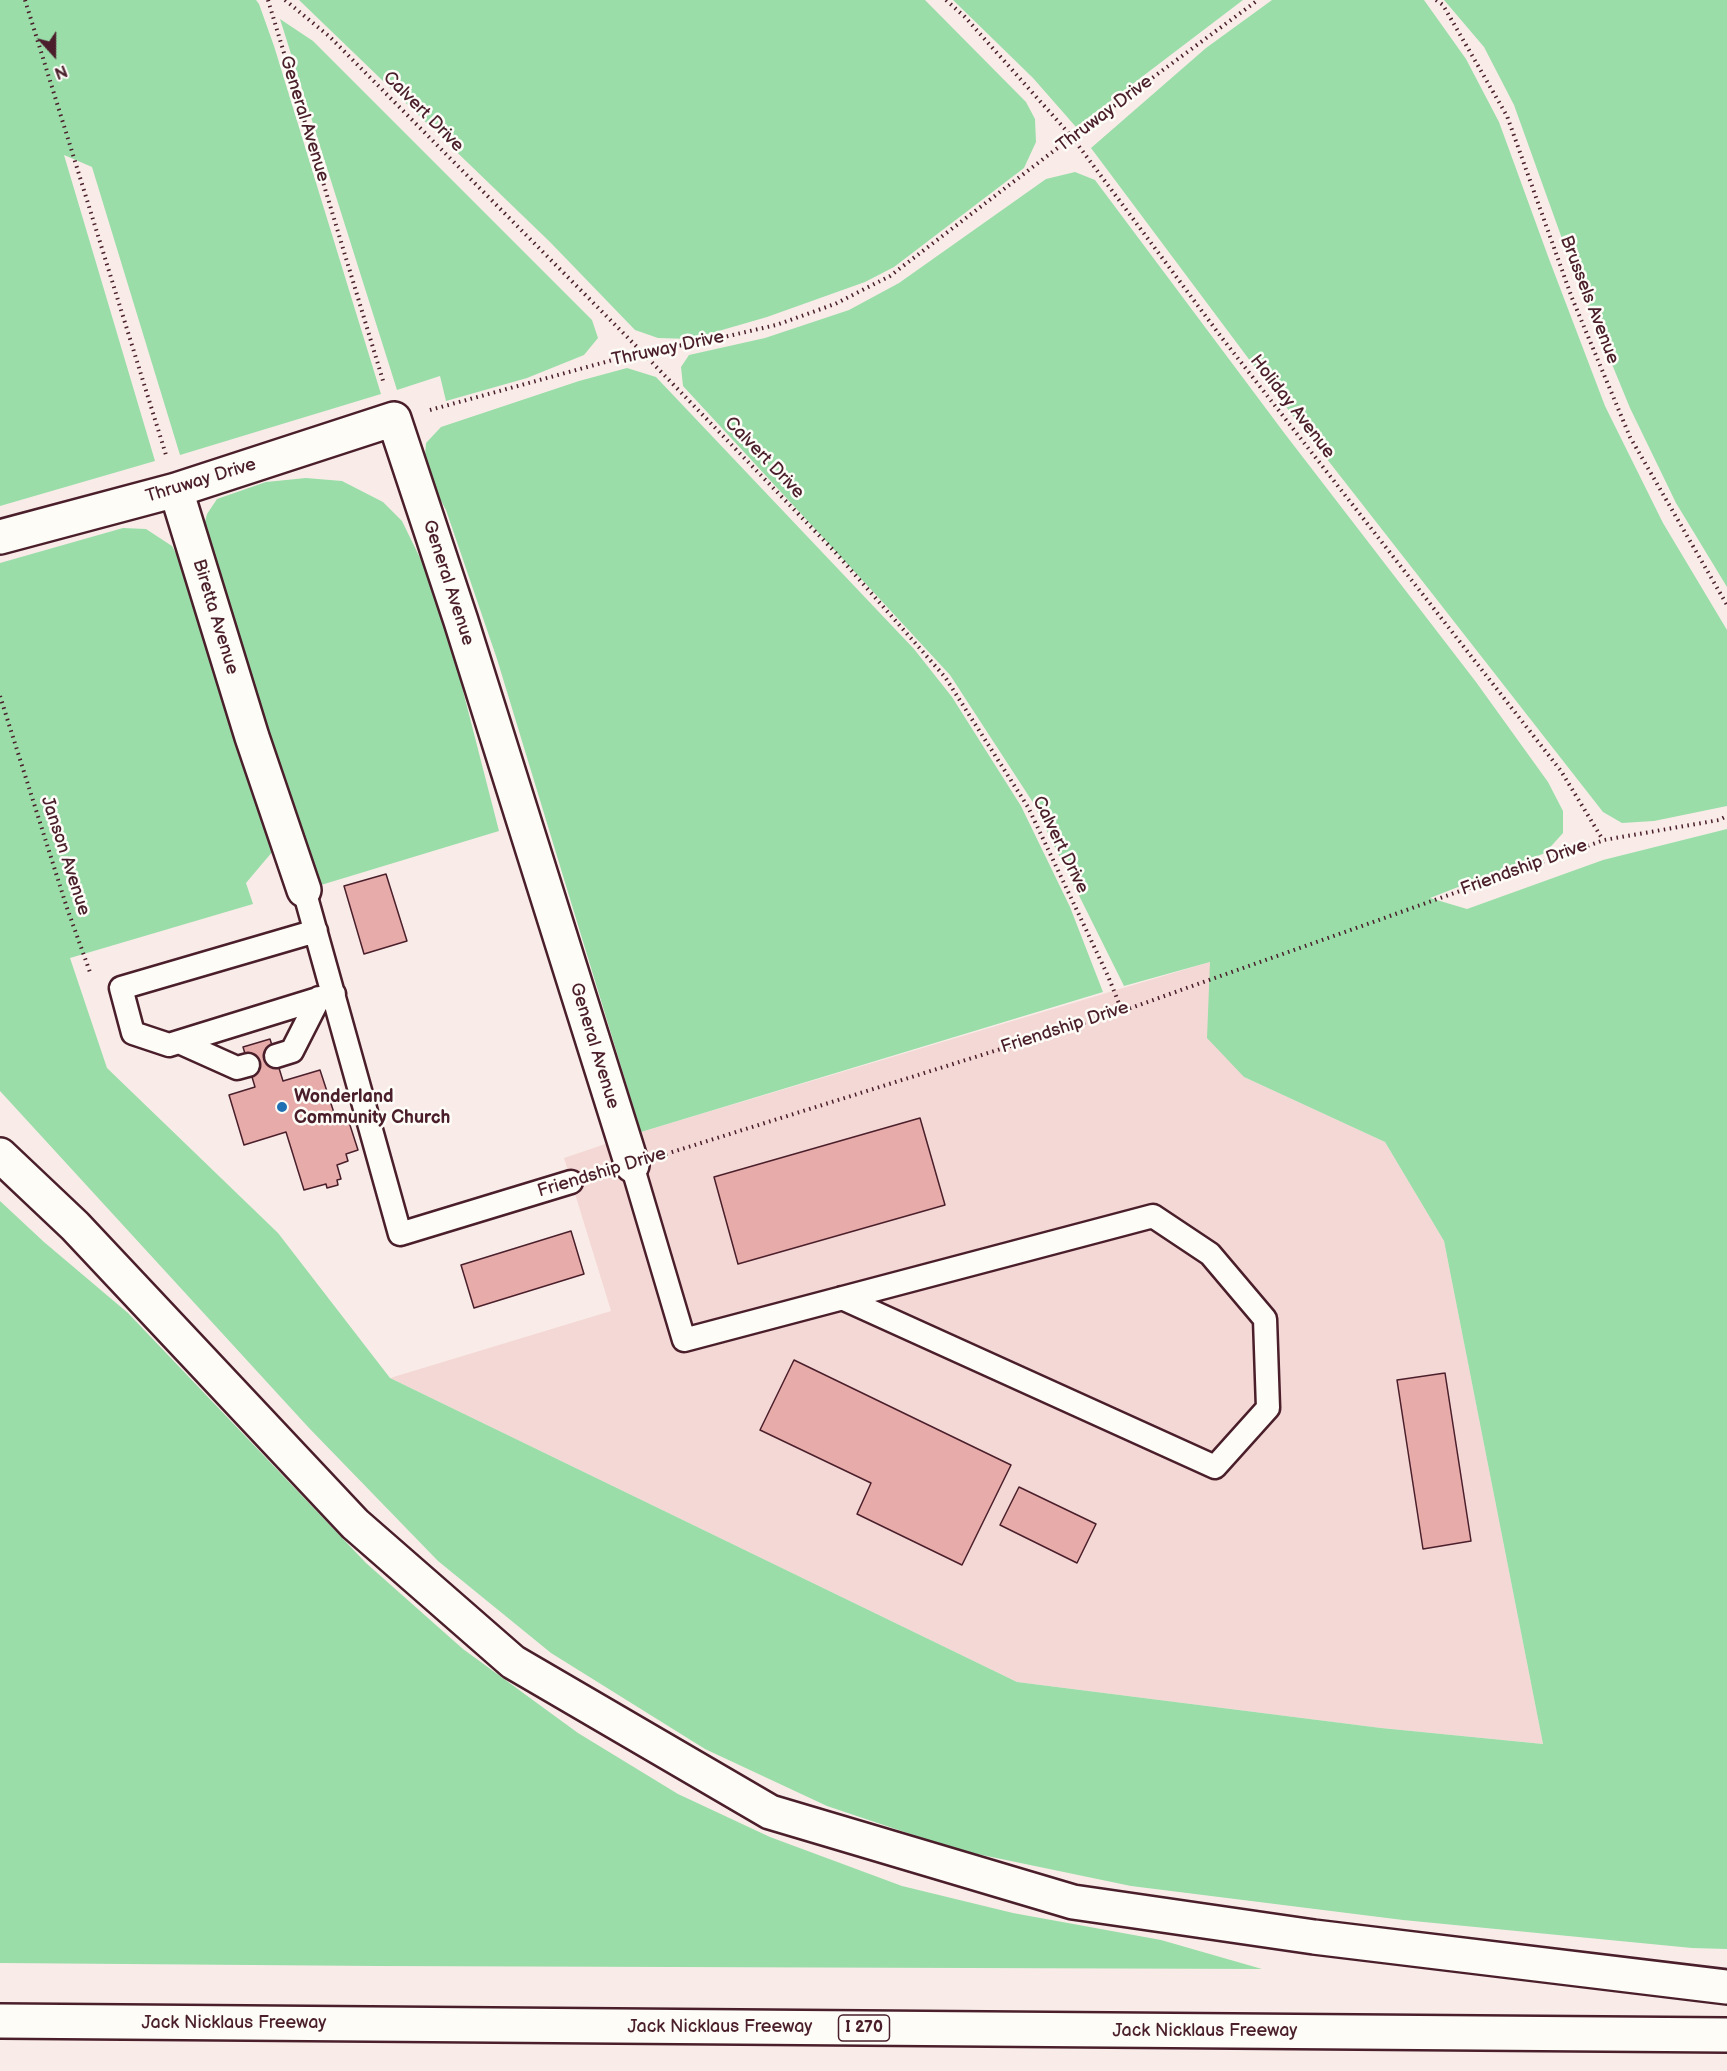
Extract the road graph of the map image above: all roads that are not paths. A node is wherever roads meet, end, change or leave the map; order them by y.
1 (394, 419) joint
2 (176, 490) junction
3 (0, 537) edge
4 (304, 890) joint
5 (316, 931) junction
6 (326, 996) junction
7 (179, 1042) junction
8 (276, 1056) dead end
9 (248, 1065) dead end
10 (0, 1155) edge
11 (632, 1165) joint
12 (570, 1182) dead end
13 (400, 1234) joint
14 (842, 1298) junction
15 (1727, 1987) edge
16 (0, 2021) edge
17 (1727, 2035) edge

1 - 2 main road, Thruway Drive
1 - 11 main road, General Avenue
2 - 3 main road, Thruway Drive
2 - 4 main road, Biretta Avenue
4 - 5 lane, Biretta Avenue
5 - 6 lane, Biretta Avenue
5 - 7 lane
6 - 7 lane
6 - 8 lane
6 - 13 lane, Biretta Avenue
7 - 9 lane
10 - 15 main road
11 - 14 lane
12 - 13 lane, Friendship Drive
14 - 14 lane
16 - 17 main road, Jack Nicklaus Freeway / I 270

